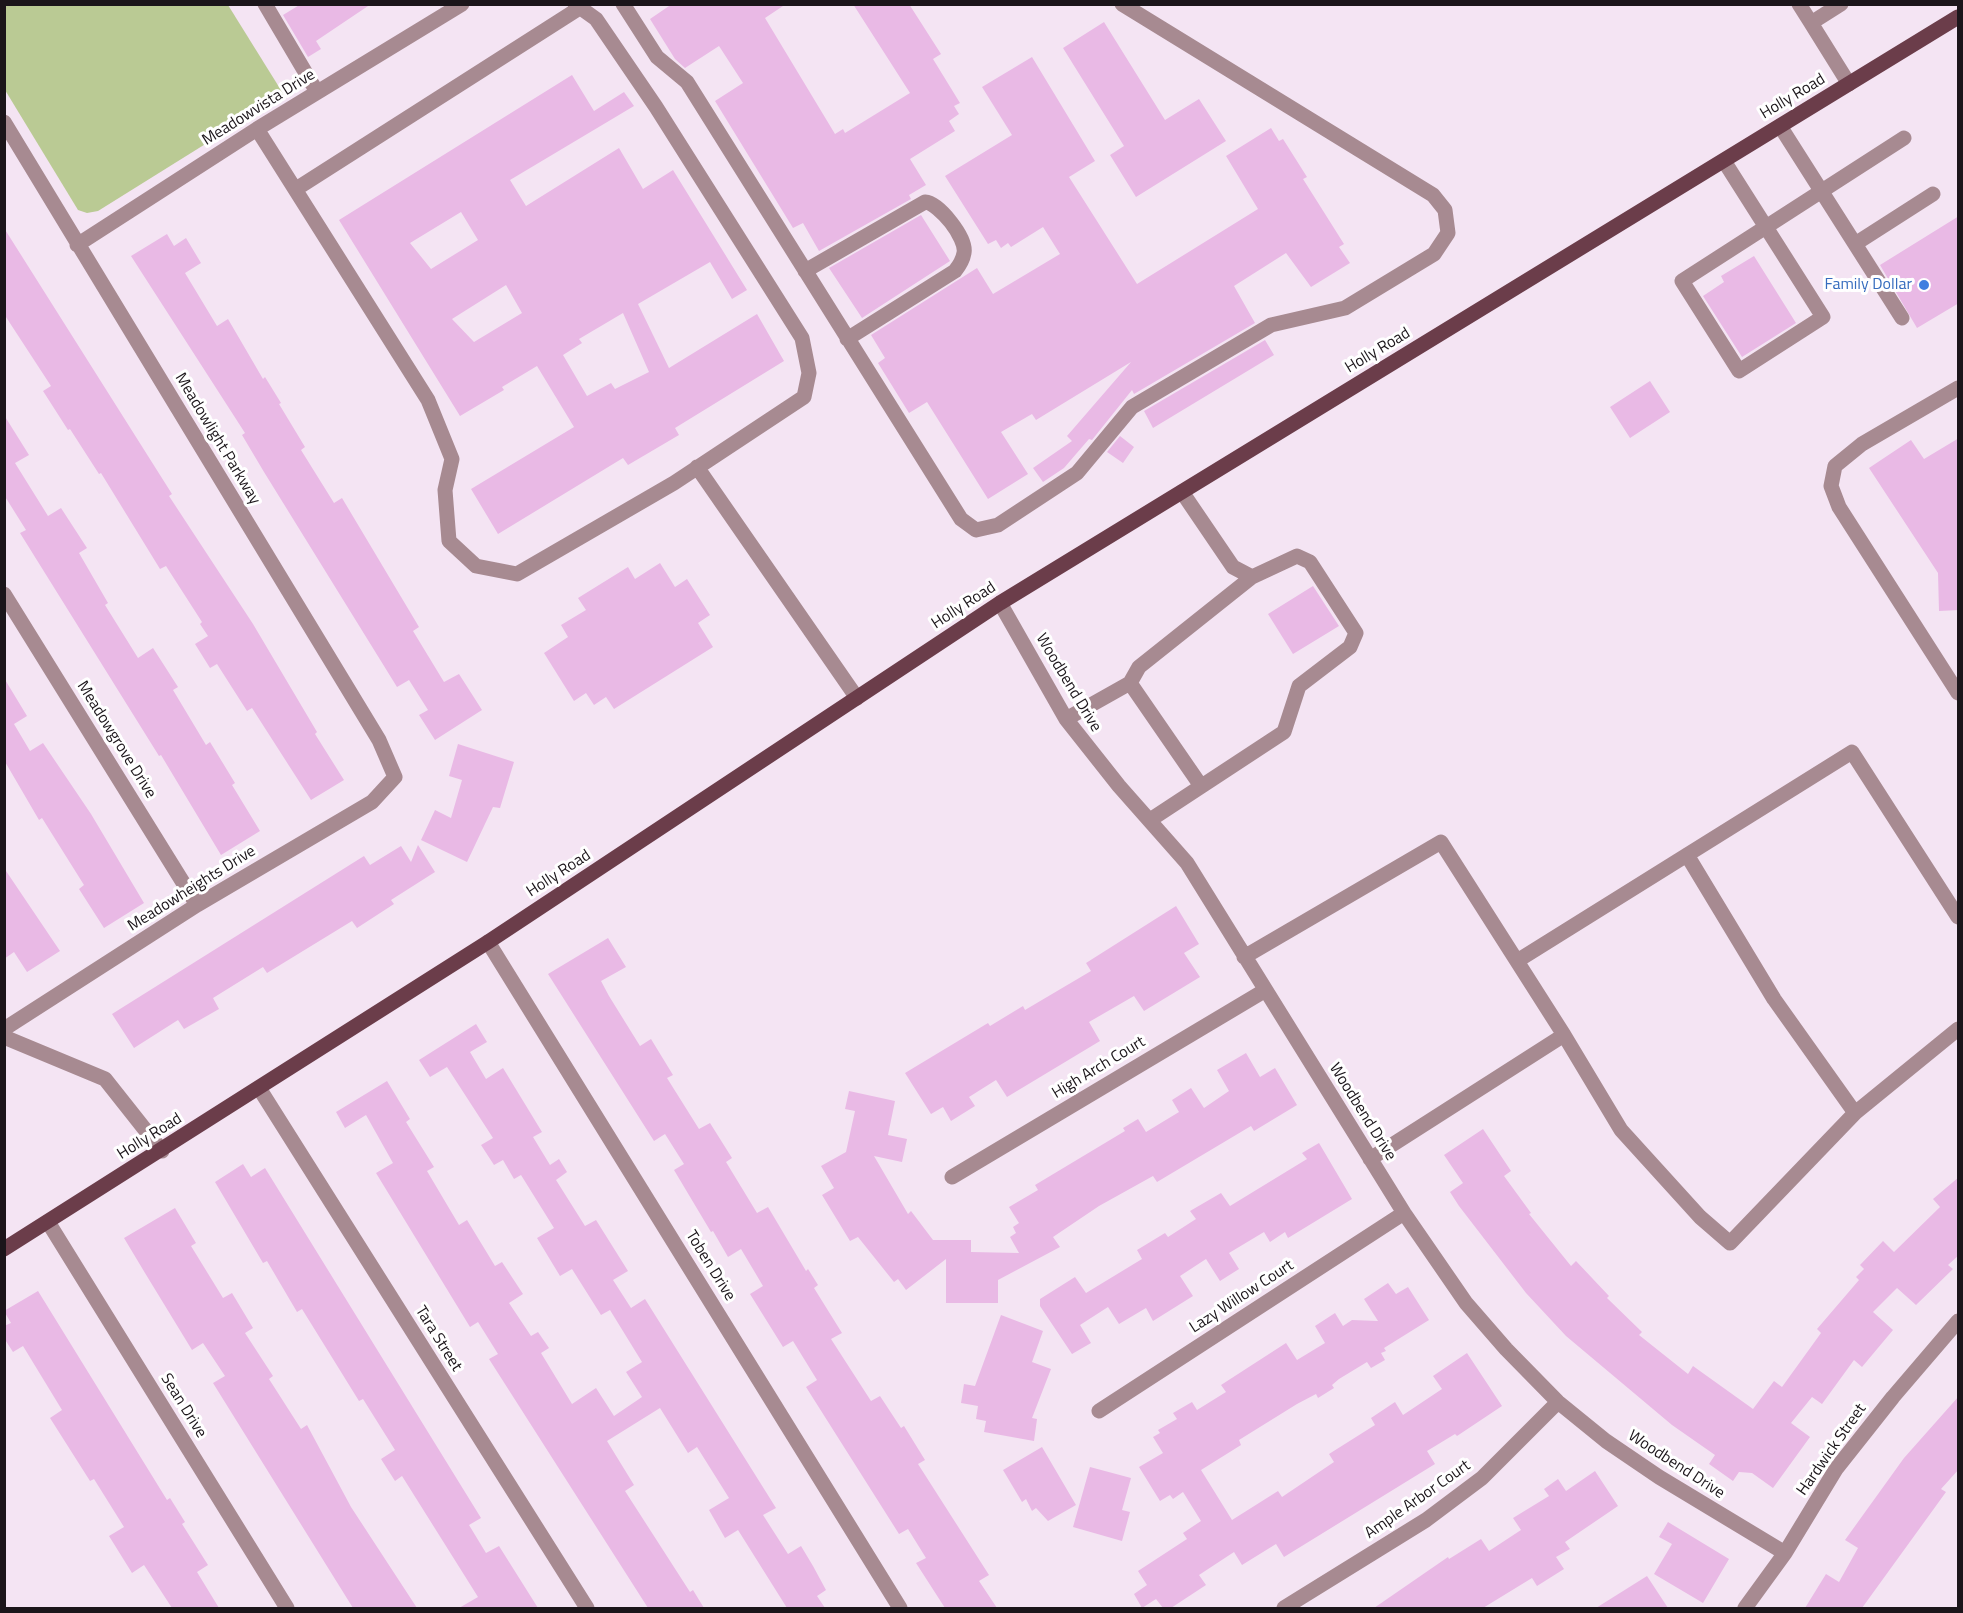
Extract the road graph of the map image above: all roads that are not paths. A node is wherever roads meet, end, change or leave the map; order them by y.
1 (265, 4) edge
2 (462, 4) edge
3 (623, 4) edge
4 (1122, 4) edge
5 (1799, 4) edge
6 (1841, 4) edge
7 (577, 7) edge
8 (1959, 17) edge
9 (1811, 23) junction
10 (1850, 84) junction
11 (317, 92) junction
12 (4, 122) edge
13 (1780, 126) junction
14 (257, 129) junction
15 (1904, 138) dead end
16 (1724, 160) junction
17 (296, 189) junction
18 (1822, 191) junction
19 (1933, 194) dead end
20 (1766, 227) junction
21 (1855, 244) junction
22 (77, 245) junction
23 (805, 271) junction
24 (1902, 318) dead end
25 (847, 339) junction
26 (1959, 388) edge
27 (697, 467) junction
28 (1182, 492) junction
29 (1252, 577) junction
30 (4, 594) edge
31 (1000, 603) junction
32 (1130, 683) junction
33 (1959, 693) edge
34 (857, 698) junction
35 (1066, 719) junction
36 (395, 777) joint
37 (1202, 786) junction
38 (1150, 820) junction
39 (1687, 855) junction
40 (197, 905) junction
41 (1959, 917) edge
42 (489, 942) junction
43 (1244, 957) junction
44 (1517, 962) junction
45 (1264, 991) junction
46 (4, 1029) edge
47 (1959, 1029) edge
48 (1564, 1035) junction
49 (4, 1037) edge
50 (259, 1088) junction
51 (1855, 1113) junction
52 (162, 1151) junction
53 (1370, 1158) junction
54 (952, 1177) dead end
55 (1404, 1213) junction
56 (48, 1222) junction
57 (4, 1249) edge
58 (1959, 1321) edge
59 (1558, 1402) junction
60 (1100, 1410) dead end
61 (1785, 1553) junction
62 (287, 1608) edge
63 (587, 1608) edge
64 (900, 1608) edge
65 (1284, 1608) edge
66 (1745, 1608) edge

1 - 11 street
2 - 11 street, Meadowvista Drive
3 - 23 street
4 - 25 street
5 - 9 street
6 - 9 street
7 - 17 street
7 - 27 street
8 - 10 main road, Holly Road
9 - 10 street
10 - 13 main road, Holly Road
11 - 14 street, Meadowvista Drive
12 - 22 street, Meadowlight Parkway
13 - 16 main road, Holly Road
13 - 18 street
14 - 17 street
14 - 22 street, Meadowvista Drive
15 - 18 street
16 - 20 street
16 - 28 main road, Holly Road
17 - 27 street
18 - 20 street
18 - 21 street
19 - 21 street
20 - 20 street
21 - 24 street
22 - 36 street, Meadowlight Parkway
23 - 25 street
23 - 25 street
26 - 33 street
27 - 34 street
28 - 29 street
28 - 31 main road, Holly Road
29 - 32 street
29 - 37 street
30 - 40 street, Meadowgrove Drive
31 - 34 main road, Holly Road
31 - 35 street, Woodbend Drive
32 - 35 street
32 - 37 street
34 - 42 main road, Holly Road
35 - 38 street, Woodbend Drive
36 - 40 street, Meadowheights Drive
37 - 38 street
38 - 43 street, Woodbend Drive
39 - 41 street
39 - 44 street
39 - 51 street
40 - 46 street, Meadowheights Drive
42 - 50 main road, Holly Road
42 - 64 street, Toben Drive
43 - 44 street
43 - 45 street, Woodbend Drive
44 - 48 street
45 - 53 street, Woodbend Drive
45 - 54 street, High Arch Court
47 - 51 street
48 - 51 street
48 - 53 street
49 - 52 street
50 - 52 main road, Holly Road
50 - 63 street, Tara Street
52 - 56 main road, Holly Road
53 - 55 street, Woodbend Drive
55 - 59 street, Woodbend Drive
55 - 60 street, Lazy Willow Court
56 - 57 main road, Holly Road
56 - 62 street, Sean Drive
58 - 61 street, Hardwick Street
59 - 61 street, Woodbend Drive
59 - 65 street, Ample Arbor Court
61 - 66 street, Hardwick Street

